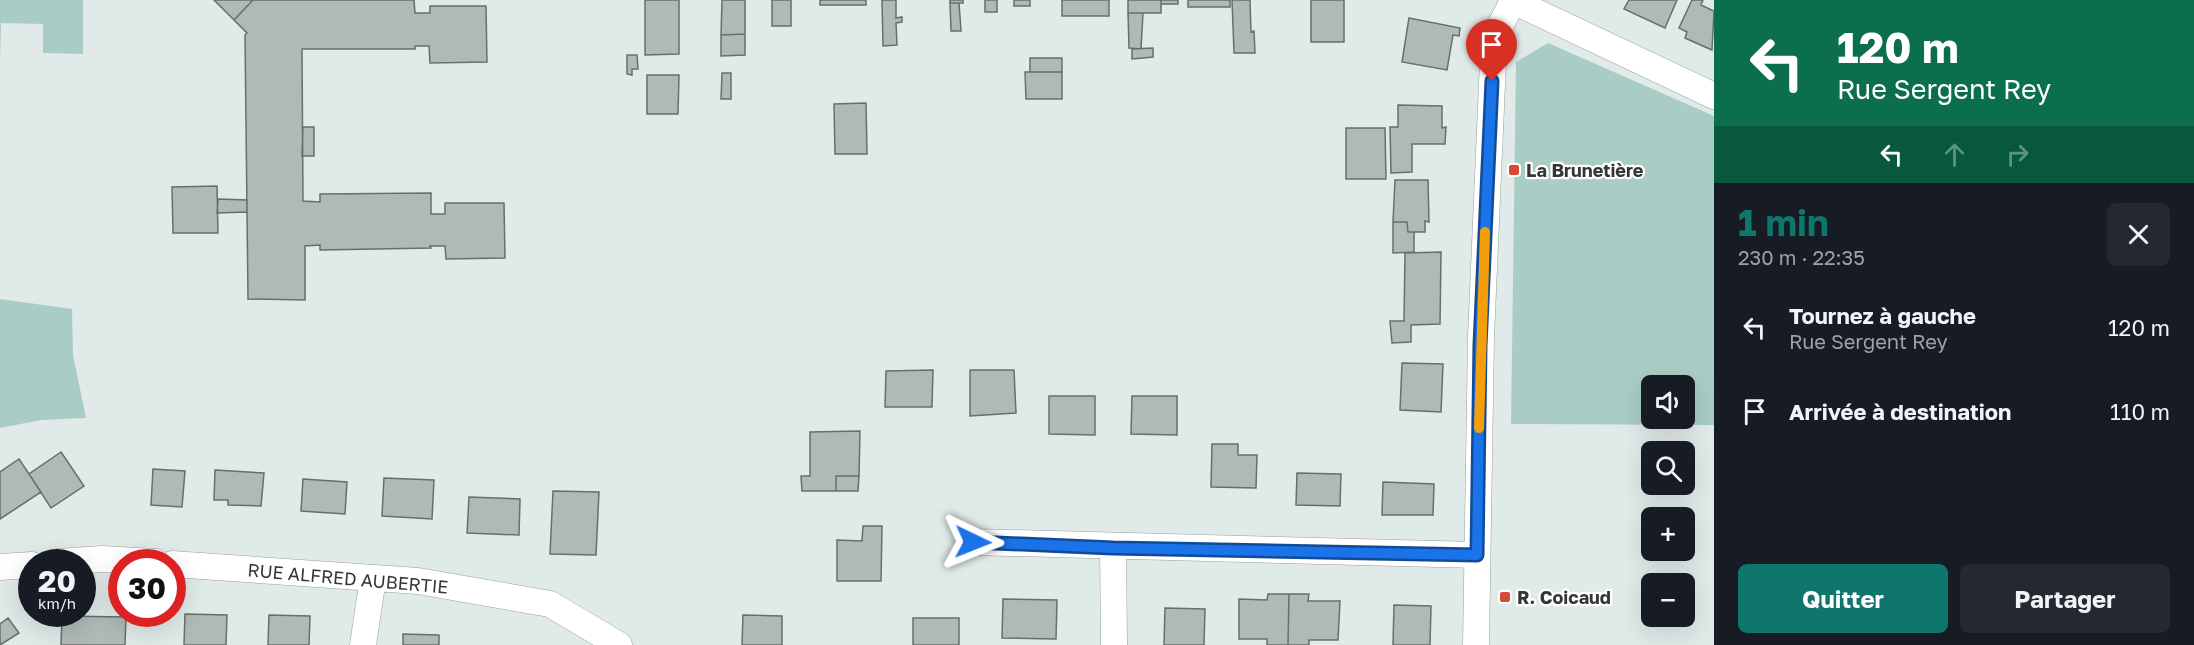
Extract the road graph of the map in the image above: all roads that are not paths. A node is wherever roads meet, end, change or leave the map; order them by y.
1 (1512, 1) edge
2 (1714, 96) edge
3 (973, 542) dead end
4 (1113, 548) junction
5 (1477, 555) junction
6 (186, 565) edge
7 (18, 566) edge
8 (0, 567) edge
9 (373, 578) junction
10 (363, 645) edge
11 (619, 645) edge
12 (1114, 645) edge
13 (1476, 645) edge

1 - 2 street
1 - 5 street
3 - 4 street
4 - 5 street
4 - 12 street
5 - 13 street
6 - 9 street, RUE ALFRED AUBERTIE
7 - 8 street
9 - 10 street
9 - 11 street, RUE ALFRED AUBERTIE

